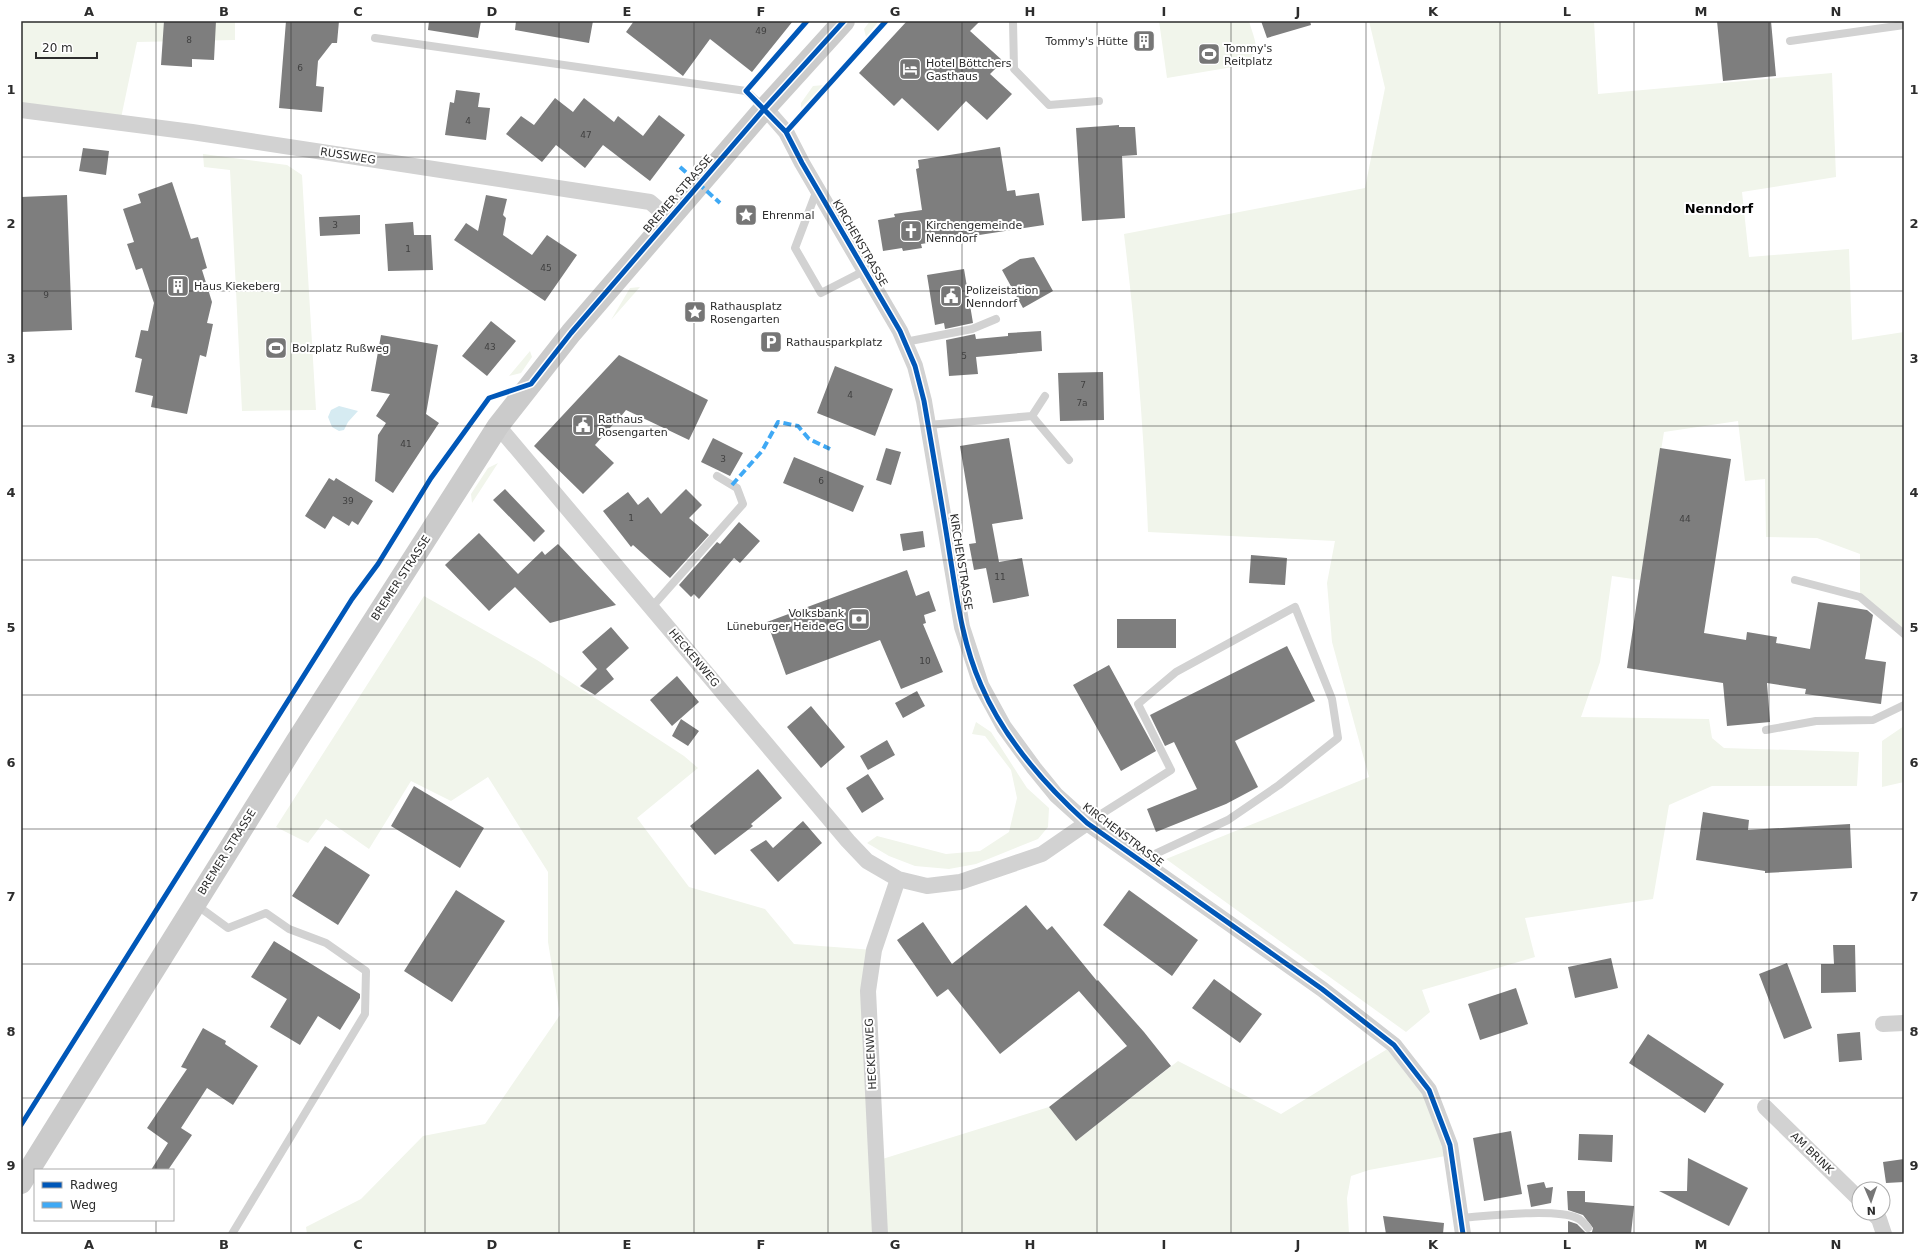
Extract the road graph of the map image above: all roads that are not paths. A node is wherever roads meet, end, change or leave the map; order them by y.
1 (844, 21) edge
2 (1013, 21) edge
3 (1904, 25) edge
4 (375, 38) dead end
5 (1790, 41) dead end
6 (1100, 101) dead end
7 (764, 108) junction
8 (21, 110) edge
9 (818, 190) junction
10 (670, 219) junction
11 (864, 271) junction
12 (996, 319) dead end
13 (905, 342) junction
14 (1045, 396) dead end
15 (1032, 416) junction
16 (928, 425) junction
17 (498, 426) junction
18 (1069, 460) dead end
19 (718, 476) dead end
20 (1795, 580) dead end
21 (651, 608) junction
22 (1904, 634) edge
23 (1904, 705) edge
24 (1766, 730) dead end
25 (1087, 823) junction
26 (1140, 861) junction
27 (898, 879) junction
28 (195, 904) junction
29 (1904, 1023) edge
30 (1883, 1024) dead end
31 (1765, 1107) dead end
32 (21, 1183) edge
33 (1851, 1192) edge
34 (1460, 1218) junction
35 (1881, 1221) edge
36 (1588, 1228) dead end
37 (232, 1234) edge
38 (880, 1234) edge
39 (1463, 1234) edge
40 (1884, 1234) edge

1 - 7 main road, BREMER STRASSE
2 - 6 lane
3 - 5 lane
4 - 7 lane
7 - 9 street, KIRCHENSTRASSE
7 - 10 main road, BREMER STRASSE
8 - 10 street, RUSSWEG
9 - 11 street, KIRCHENSTRASSE
9 - 11 lane
10 - 17 main road, BREMER STRASSE
11 - 13 street, KIRCHENSTRASSE
12 - 13 lane
13 - 16 street, KIRCHENSTRASSE
14 - 15 lane
15 - 16 lane
15 - 18 lane
16 - 25 street, KIRCHENSTRASSE
17 - 21 street, HECKENWEG
17 - 28 main road, BREMER STRASSE
19 - 21 lane
20 - 22 lane
21 - 27 street, HECKENWEG
23 - 24 lane
25 - 26 street, KIRCHENSTRASSE
25 - 26 lane
25 - 27 street, HECKENWEG
26 - 34 street, KIRCHENSTRASSE
27 - 38 street, HECKENWEG
28 - 32 main road, BREMER STRASSE
28 - 37 lane
29 - 30 street
31 - 33 street, AM BRINK
34 - 36 lane
34 - 39 street, KIRCHENSTRASSE
35 - 40 street

